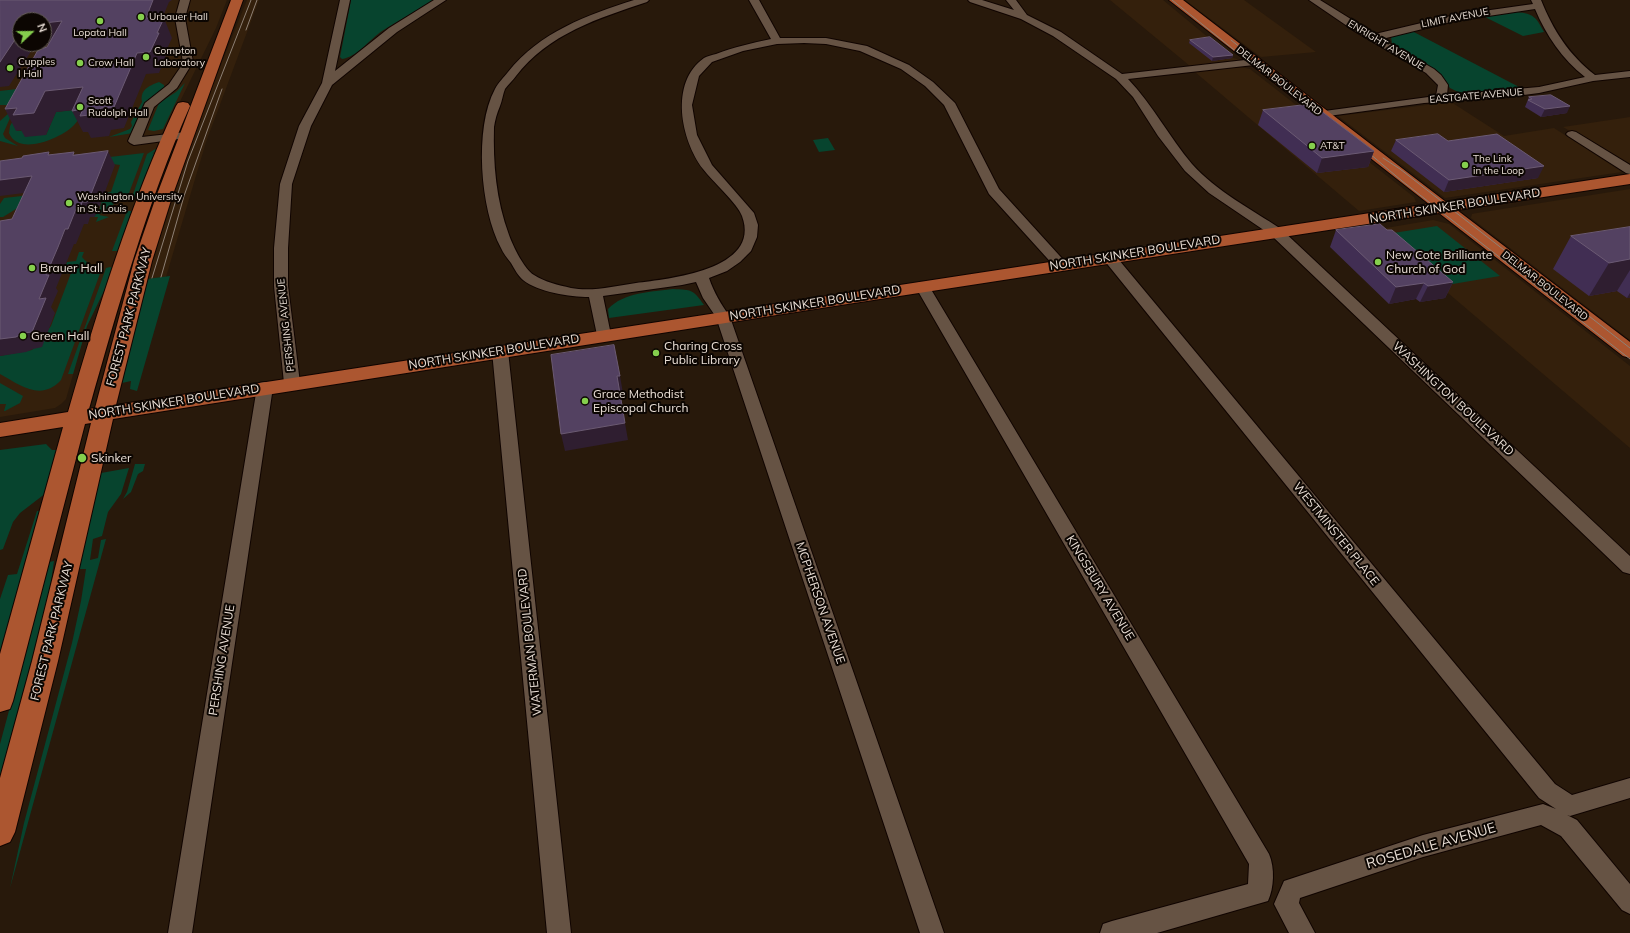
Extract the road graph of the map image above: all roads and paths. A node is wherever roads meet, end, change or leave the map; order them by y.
1 (185, 0) edge
2 (237, 0) edge
3 (345, 0) edge
4 (441, 0) edge
5 (644, 0) edge
6 (754, 0) edge
7 (973, 0) edge
8 (1011, 0) edge
9 (1175, 0) edge
10 (1314, 0) edge
11 (1537, 3) edge
12 (1024, 17) junction
13 (1373, 38) junction
14 (221, 41) junction
15 (777, 41) junction
16 (1254, 62) junction
17 (1630, 74) edge
18 (1120, 77) junction
19 (1593, 78) junction
20 (327, 83) junction
21 (1440, 99) junction
22 (1321, 114) junction
23 (1572, 134) dead end
24 (186, 135) junction
25 (169, 137) junction
26 (1630, 170) edge
27 (1630, 179) edge
28 (1443, 207) junction
29 (1276, 232) junction
30 (1108, 257) junction
31 (1061, 265) junction
32 (702, 276) junction
33 (922, 286) junction
34 (595, 293) junction
35 (723, 317) junction
36 (604, 335) junction
37 (500, 351) junction
38 (1630, 352) edge
39 (292, 383) junction
40 (265, 387) junction
41 (104, 413) junction
42 (76, 418) junction
43 (0, 430) edge
44 (1630, 567) edge
45 (0, 701) edge
46 (1630, 788) edge
47 (1569, 817) junction
48 (0, 832) edge
49 (1630, 902) edge
50 (180, 933) edge
51 (559, 933) edge
52 (932, 933) edge
53 (1112, 933) edge
54 (1303, 933) edge

1 - 25 street
2 - 14 main road, FOREST PARK PARKWAY
3 - 20 street, PERSHING AVENUE
4 - 20 street, PERSHING AVENUE
5 - 34 street
6 - 15 street
7 - 12 street, WASHINGTON BOULEVARD
8 - 12 street
9 - 16 main road, DELMAR BOULEVARD
10 - 13 street, ENRIGHT AVENUE
11 - 13 street, LIMIT AVENUE
11 - 19 street
12 - 18 street, WASHINGTON BOULEVARD
13 - 21 street, ENRIGHT AVENUE
14 - 24 main road, FOREST PARK PARKWAY
14 - 25 main road, FOREST PARK PARKWAY
15 - 31 street
15 - 32 street
16 - 18 street
16 - 22 main road, DELMAR BOULEVARD
17 - 19 street, EASTGATE AVENUE
18 - 29 street, WASHINGTON BOULEVARD
19 - 21 street, EASTGATE AVENUE
20 - 39 street, PERSHING AVENUE
21 - 22 street, EASTGATE AVENUE
22 - 28 main road, DELMAR BOULEVARD
23 - 26 street
24 - 25 street
24 - 41 main road, FOREST PARK PARKWAY
25 - 42 main road, FOREST PARK PARKWAY
27 - 28 main road, NORTH SKINKER BOULEVARD
28 - 29 main road, NORTH SKINKER BOULEVARD
28 - 38 main road, DELMAR BOULEVARD
29 - 30 main road, NORTH SKINKER BOULEVARD
29 - 44 street, WASHINGTON BOULEVARD
30 - 31 main road, NORTH SKINKER BOULEVARD
30 - 47 street, WESTMINSTER PLACE
31 - 33 main road, NORTH SKINKER BOULEVARD
32 - 34 street
32 - 35 street, MCPHERSON AVENUE
33 - 35 main road, NORTH SKINKER BOULEVARD
33 - 53 street, KINGSBURY AVENUE
34 - 36 street
35 - 36 main road, NORTH SKINKER BOULEVARD
35 - 52 street, MCPHERSON AVENUE
36 - 37 main road, NORTH SKINKER BOULEVARD
37 - 39 main road, NORTH SKINKER BOULEVARD
37 - 51 street, WATERMAN BOULEVARD
39 - 40 main road, NORTH SKINKER BOULEVARD
40 - 41 main road, NORTH SKINKER BOULEVARD
40 - 50 street, PERSHING AVENUE
41 - 42 main road, NORTH SKINKER BOULEVARD
41 - 48 main road, FOREST PARK PARKWAY
42 - 43 main road, NORTH SKINKER BOULEVARD
42 - 45 main road, FOREST PARK PARKWAY
46 - 47 street
47 - 49 street, WESTMINSTER PLACE
47 - 54 street, ROSEDALE AVENUE

